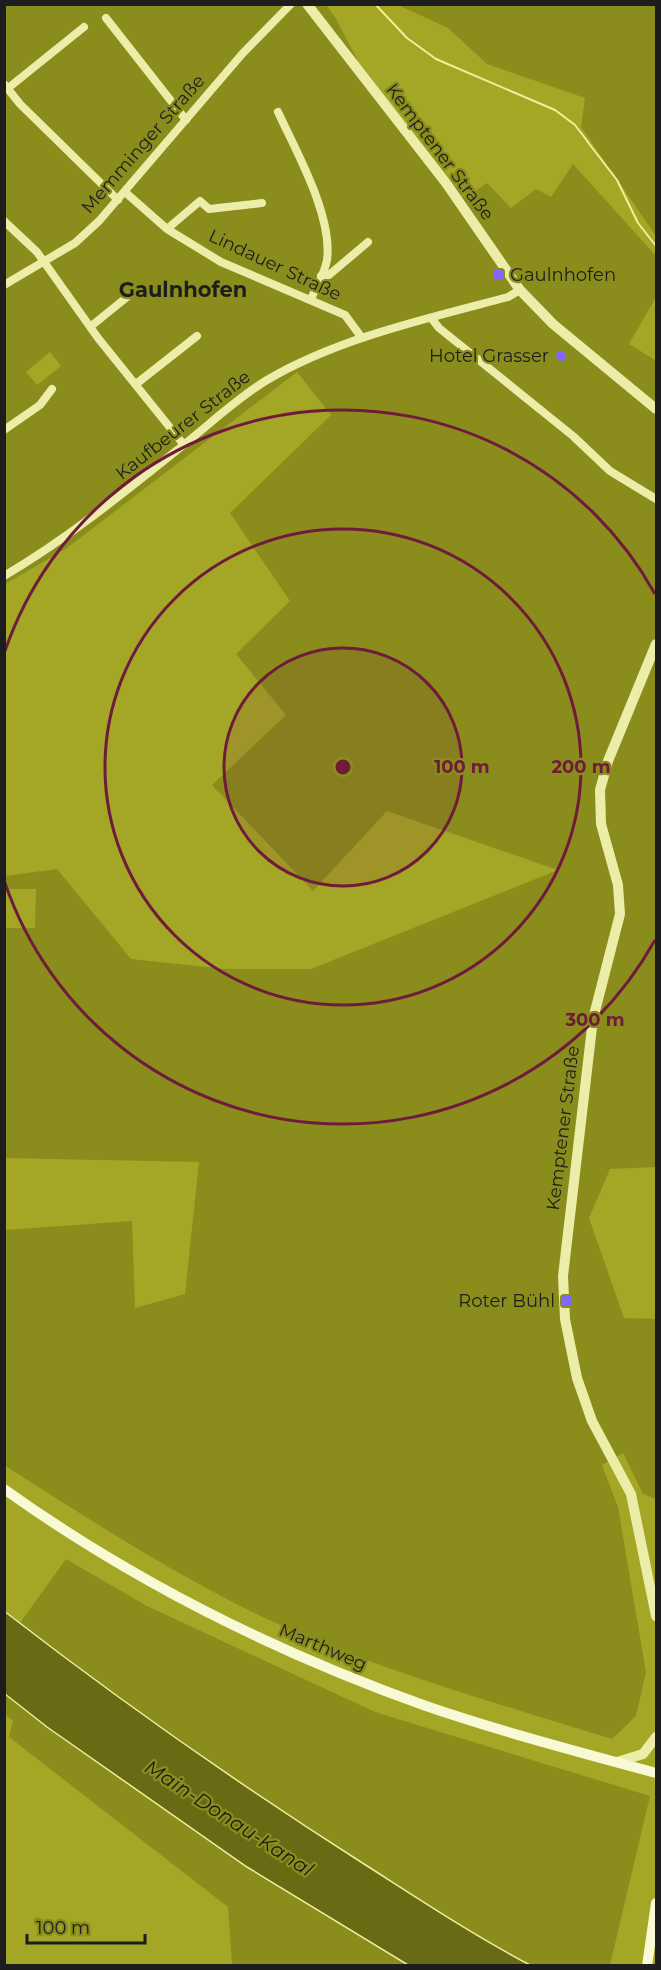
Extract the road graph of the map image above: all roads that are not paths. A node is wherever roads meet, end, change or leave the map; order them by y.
1 (291, 4) edge
2 (307, 4) edge
3 (106, 18) dead end
4 (84, 27) dead end
5 (6, 87) edge
6 (278, 112) dead end
7 (186, 120) junction
8 (125, 192) junction
9 (118, 200) junction
10 (262, 203) dead end
11 (4, 221) edge
12 (167, 229) junction
13 (368, 242) dead end
14 (45, 262) junction
15 (321, 276) junction
16 (4, 285) edge
17 (137, 289) dead end
18 (520, 290) junction
19 (311, 299) junction
20 (432, 319) junction
21 (90, 327) junction
22 (197, 336) dead end
23 (362, 338) junction
24 (136, 384) junction
25 (52, 389) dead end
26 (657, 409) edge
27 (4, 430) edge
28 (184, 445) junction
29 (657, 499) edge
30 (4, 576) edge
31 (657, 644) edge
32 (4, 1489) edge
33 (657, 1616) edge
34 (657, 1737) edge
35 (617, 1762) junction
36 (657, 1773) edge
37 (657, 1904) edge
38 (647, 1965) edge

1 - 7 street, Memminger Straße
2 - 18 street, Kemptener Straße
3 - 7 street
4 - 5 street
5 - 9 street
6 - 15 street
7 - 8 street, Memminger Straße
8 - 9 street, Memminger Straße
8 - 12 street, Lindauer Straße
9 - 14 street, Memminger Straße
10 - 12 street, Lindauer Straße
11 - 14 street
12 - 19 street, Lindauer Straße
13 - 15 street
14 - 16 street, Memminger Straße
14 - 21 street
15 - 19 street
17 - 21 street
18 - 20 street, Kaufbeurer Straße
18 - 26 street, Kemptener Straße
19 - 23 street, Lindauer Straße
20 - 23 street, Kaufbeurer Straße
20 - 29 street
21 - 24 street
22 - 24 street
23 - 28 street, Kaufbeurer Straße
24 - 28 street
25 - 27 street
28 - 30 street, Kaufbeurer Straße
31 - 33 street, Kemptener Straße
32 - 35 main road, Marthweg
34 - 35 street
35 - 36 main road, Marthweg
37 - 38 main road

